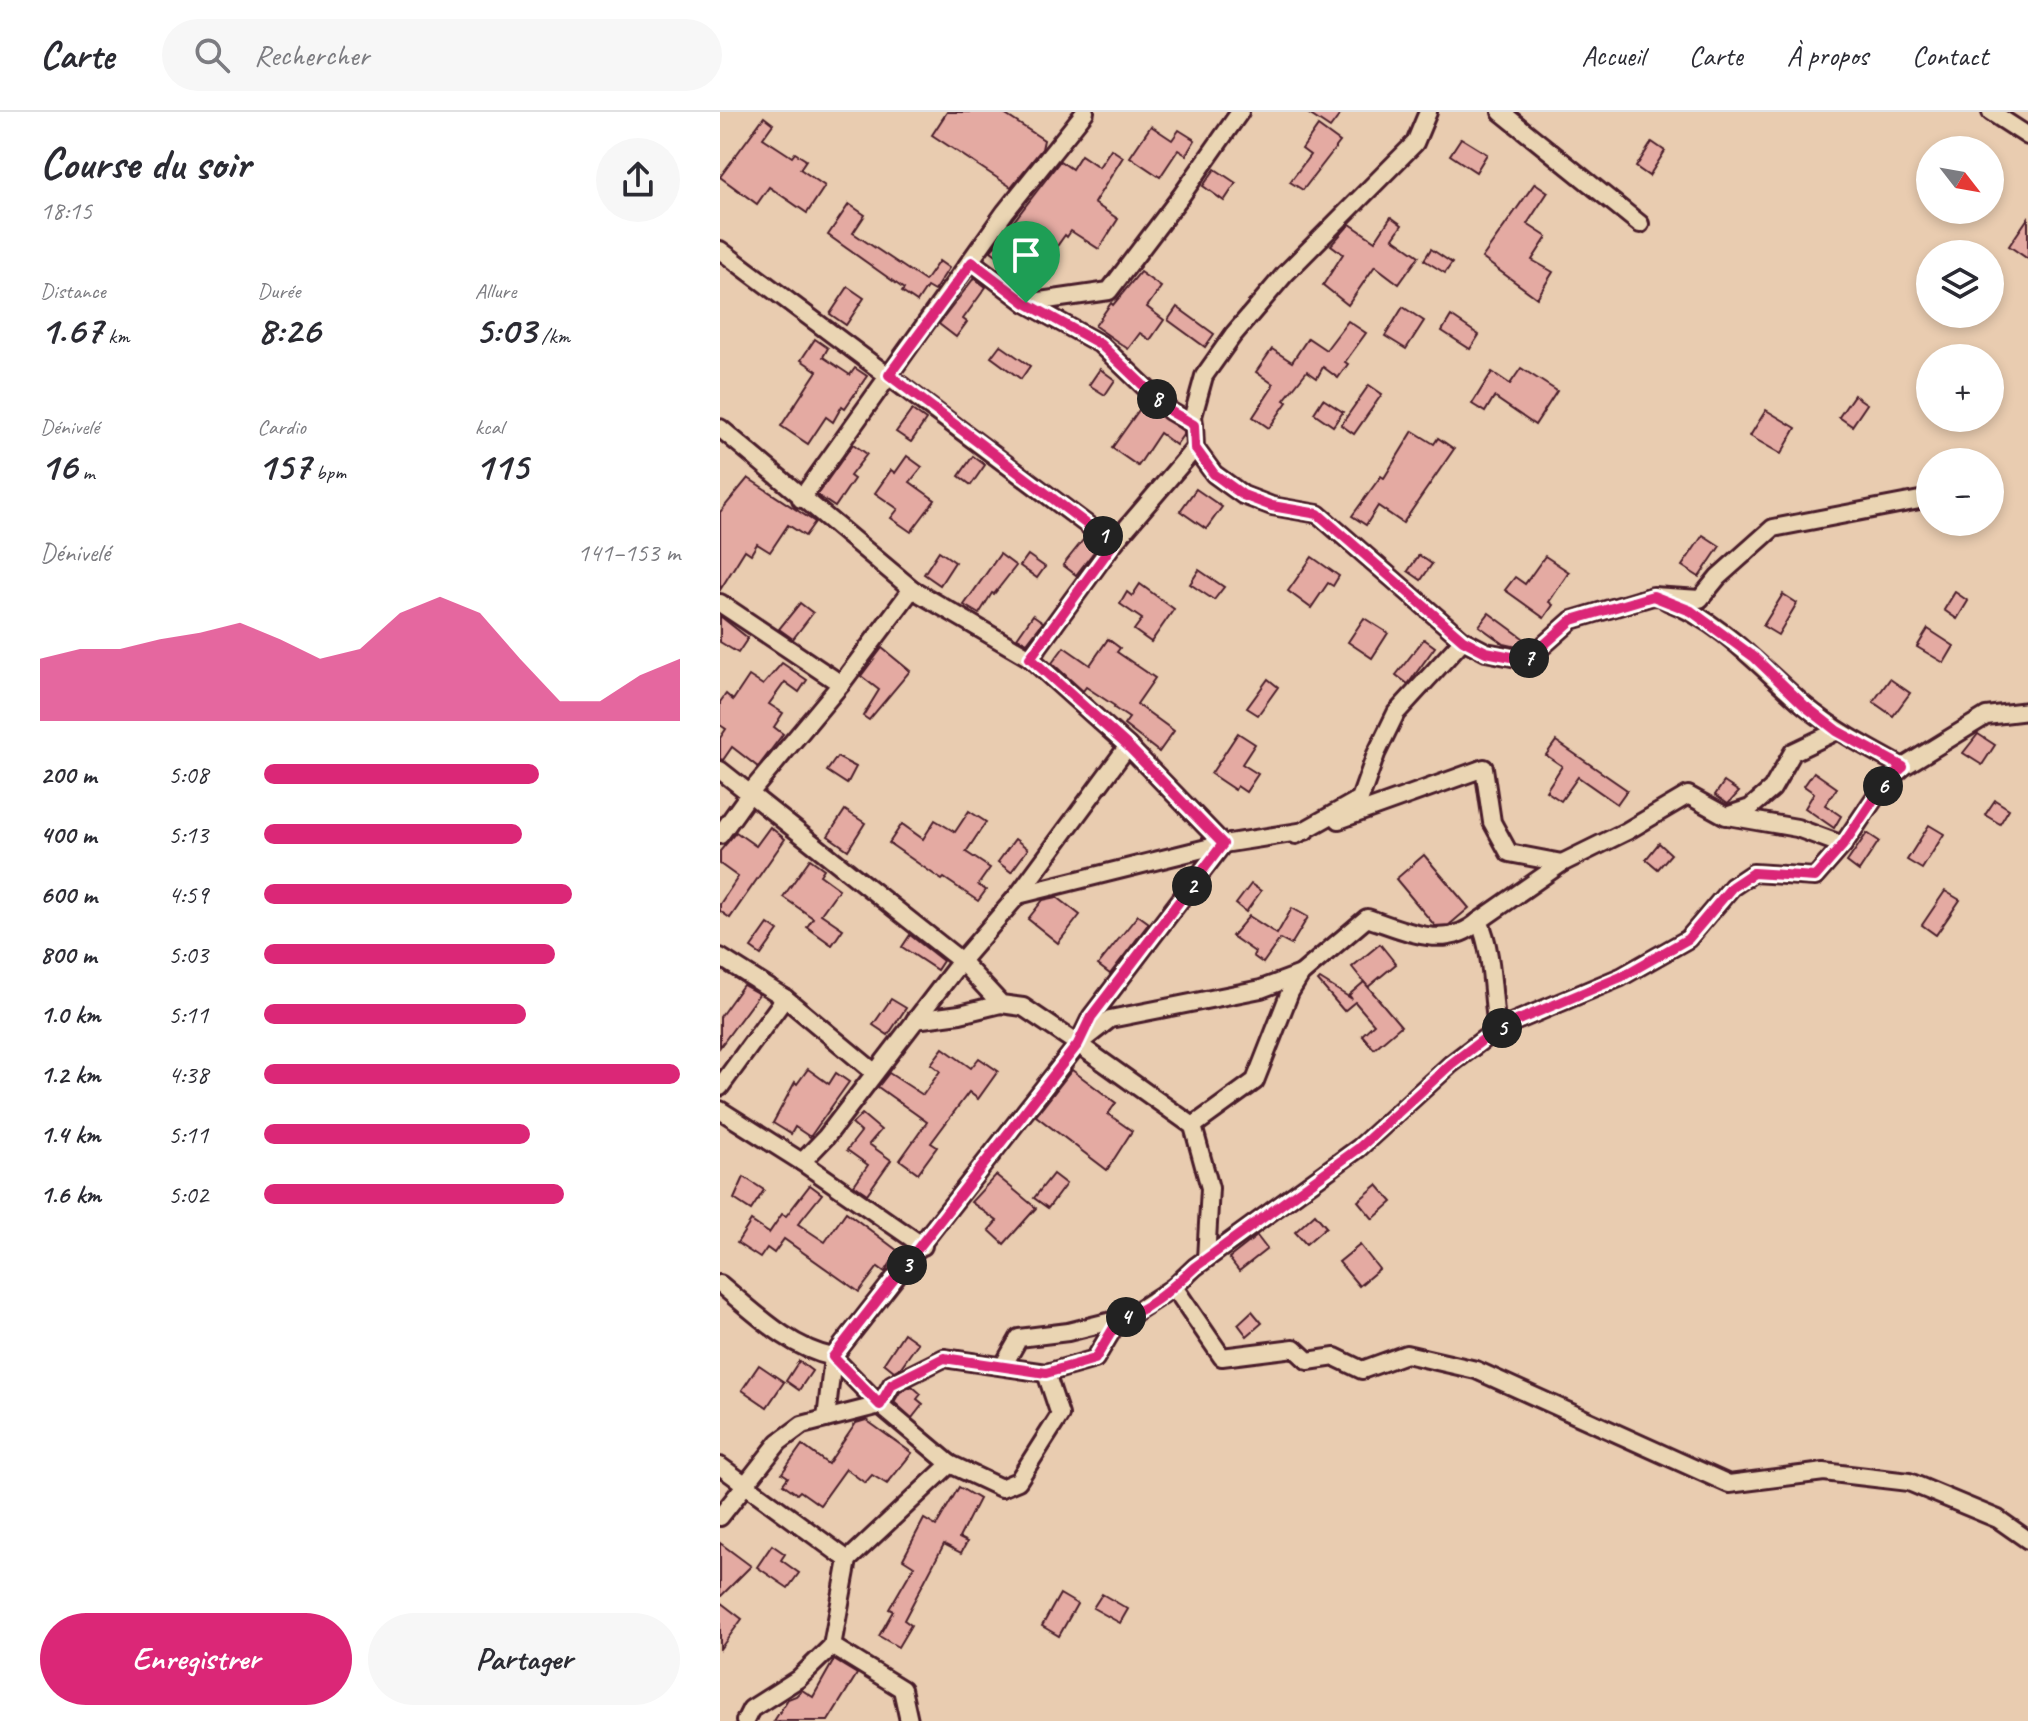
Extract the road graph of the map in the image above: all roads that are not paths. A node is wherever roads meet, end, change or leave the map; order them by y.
1 (1085, 112) edge
2 (1240, 112) edge
3 (1428, 112) edge
4 (1501, 112) edge
5 (1991, 112) edge
6 (2028, 136) edge
7 (1640, 224) dead end
8 (720, 250) edge
9 (972, 262) junction
10 (1026, 303) junction
11 (889, 375) junction
12 (1194, 425) junction
13 (720, 428) edge
14 (1195, 448) junction
15 (801, 499) junction
16 (1916, 501) edge
17 (1113, 544) junction
18 (912, 589) junction
19 (1653, 596) junction
20 (720, 603) edge
21 (1463, 640) junction
22 (1030, 658) junction
23 (841, 684) junction
24 (2028, 711) edge
25 (1837, 731) junction
26 (1128, 746) junction
27 (1903, 767) junction
28 (720, 770) edge
29 (750, 793) junction
30 (1726, 816) junction
31 (720, 835) edge
32 (1296, 835) junction
33 (1223, 844) junction
34 (1843, 845) junction
35 (1562, 863) junction
36 (1018, 895) junction
37 (1479, 921) junction
38 (720, 957) edge
39 (961, 961) junction
40 (1301, 974) junction
41 (785, 998) junction
42 (1001, 1004) junction
43 (915, 1020) junction
44 (1497, 1029) junction
45 (1078, 1044) junction
46 (874, 1072) junction
47 (720, 1087) edge
48 (720, 1110) edge
49 (1193, 1126) junction
50 (802, 1162) junction
51 (923, 1246) junction
52 (1206, 1259) junction
53 (720, 1284) edge
54 (1174, 1287) junction
55 (1119, 1319) junction
56 (833, 1357) junction
57 (1003, 1366) junction
58 (1046, 1373) junction
59 (880, 1405) junction
60 (826, 1419) junction
61 (950, 1464) junction
62 (720, 1466) edge
63 (744, 1484) junction
64 (720, 1517) edge
65 (2028, 1540) edge
66 (848, 1560) junction
67 (832, 1646) junction
68 (745, 1721) edge
69 (909, 1721) edge

1 - 9 street
2 - 10 street
3 - 12 street
4 - 7 street
5 - 6 street
8 - 11 street
9 - 10 street
9 - 11 street
10 - 12 street
11 - 15 street
11 - 17 street
12 - 14 street
13 - 15 street
14 - 17 street
14 - 21 street
15 - 18 street
16 - 19 street
17 - 22 street
18 - 22 street
18 - 23 street
19 - 21 street
19 - 25 street
20 - 23 street
21 - 32 street
22 - 26 street
23 - 29 street
24 - 27 street
25 - 27 street
25 - 30 street
26 - 33 street
26 - 36 street
27 - 34 street
28 - 29 street
29 - 31 street
29 - 39 street
30 - 34 street
30 - 35 street
32 - 33 street
32 - 35 street
33 - 36 street
33 - 45 street
34 - 44 street
35 - 37 street
36 - 39 street
37 - 40 street
37 - 44 street
38 - 41 street
39 - 42 street
39 - 43 street
40 - 45 street
40 - 49 street
41 - 46 street
41 - 47 street
42 - 43 street
42 - 45 street
43 - 46 street
44 - 52 street
45 - 49 street
45 - 51 street
46 - 50 street
48 - 50 street
49 - 52 street
50 - 51 street
51 - 56 street
52 - 54 street
53 - 56 street
54 - 55 street
54 - 65 street
55 - 57 street
55 - 58 street
56 - 59 street
56 - 60 street
57 - 58 street
57 - 59 street
58 - 61 street
59 - 60 street
59 - 61 street
60 - 63 street
61 - 66 street
62 - 63 street
63 - 64 street
63 - 66 street
66 - 67 street
67 - 68 street
67 - 69 street

